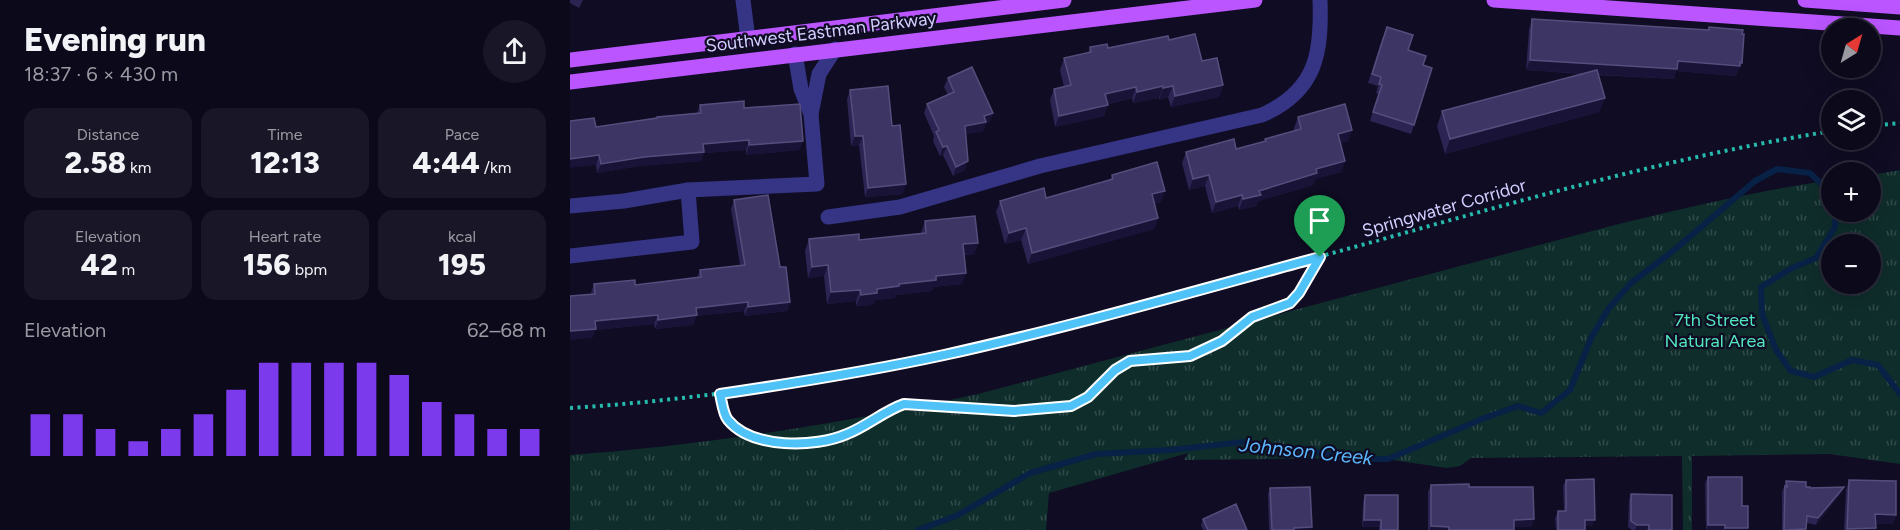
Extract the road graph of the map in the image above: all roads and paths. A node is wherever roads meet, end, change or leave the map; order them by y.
1 (743, 0) edge
2 (1064, 0) edge
3 (1255, 0) edge
4 (1320, 0) edge
5 (1494, 0) edge
6 (1805, 0) edge
7 (1900, 7) edge
8 (893, 21) junction
9 (1900, 28) edge
10 (748, 39) junction
11 (835, 49) junction
12 (795, 54) junction
13 (570, 60) edge
14 (570, 82) edge
15 (811, 114) junction
16 (1900, 123) edge
17 (1881, 125) edge
18 (1821, 133) edge
19 (688, 190) junction
20 (570, 206) edge
21 (828, 217) dead end
22 (570, 256) edge
23 (1320, 257) junction
24 (720, 394) junction
25 (570, 408) edge

1 - 10 street
2 - 8 main road, Southwest Eastman Parkway
3 - 11 main road, Southwest Eastman Parkway
4 - 21 street
5 - 9 main road
6 - 7 main road
8 - 10 main road, Southwest Eastman Parkway
8 - 12 main road
10 - 13 main road, Southwest Eastman Parkway
11 - 12 main road, Southwest Eastman Parkway
11 - 15 street
12 - 14 main road, Southwest Eastman Parkway
12 - 15 street
15 - 19 street
16 - 17 path
18 - 23 path, Springwater Corridor
19 - 20 street
19 - 22 street
23 - 24 path, Springwater Corridor
23 - 24 path
24 - 25 path, Springwater Corridor

